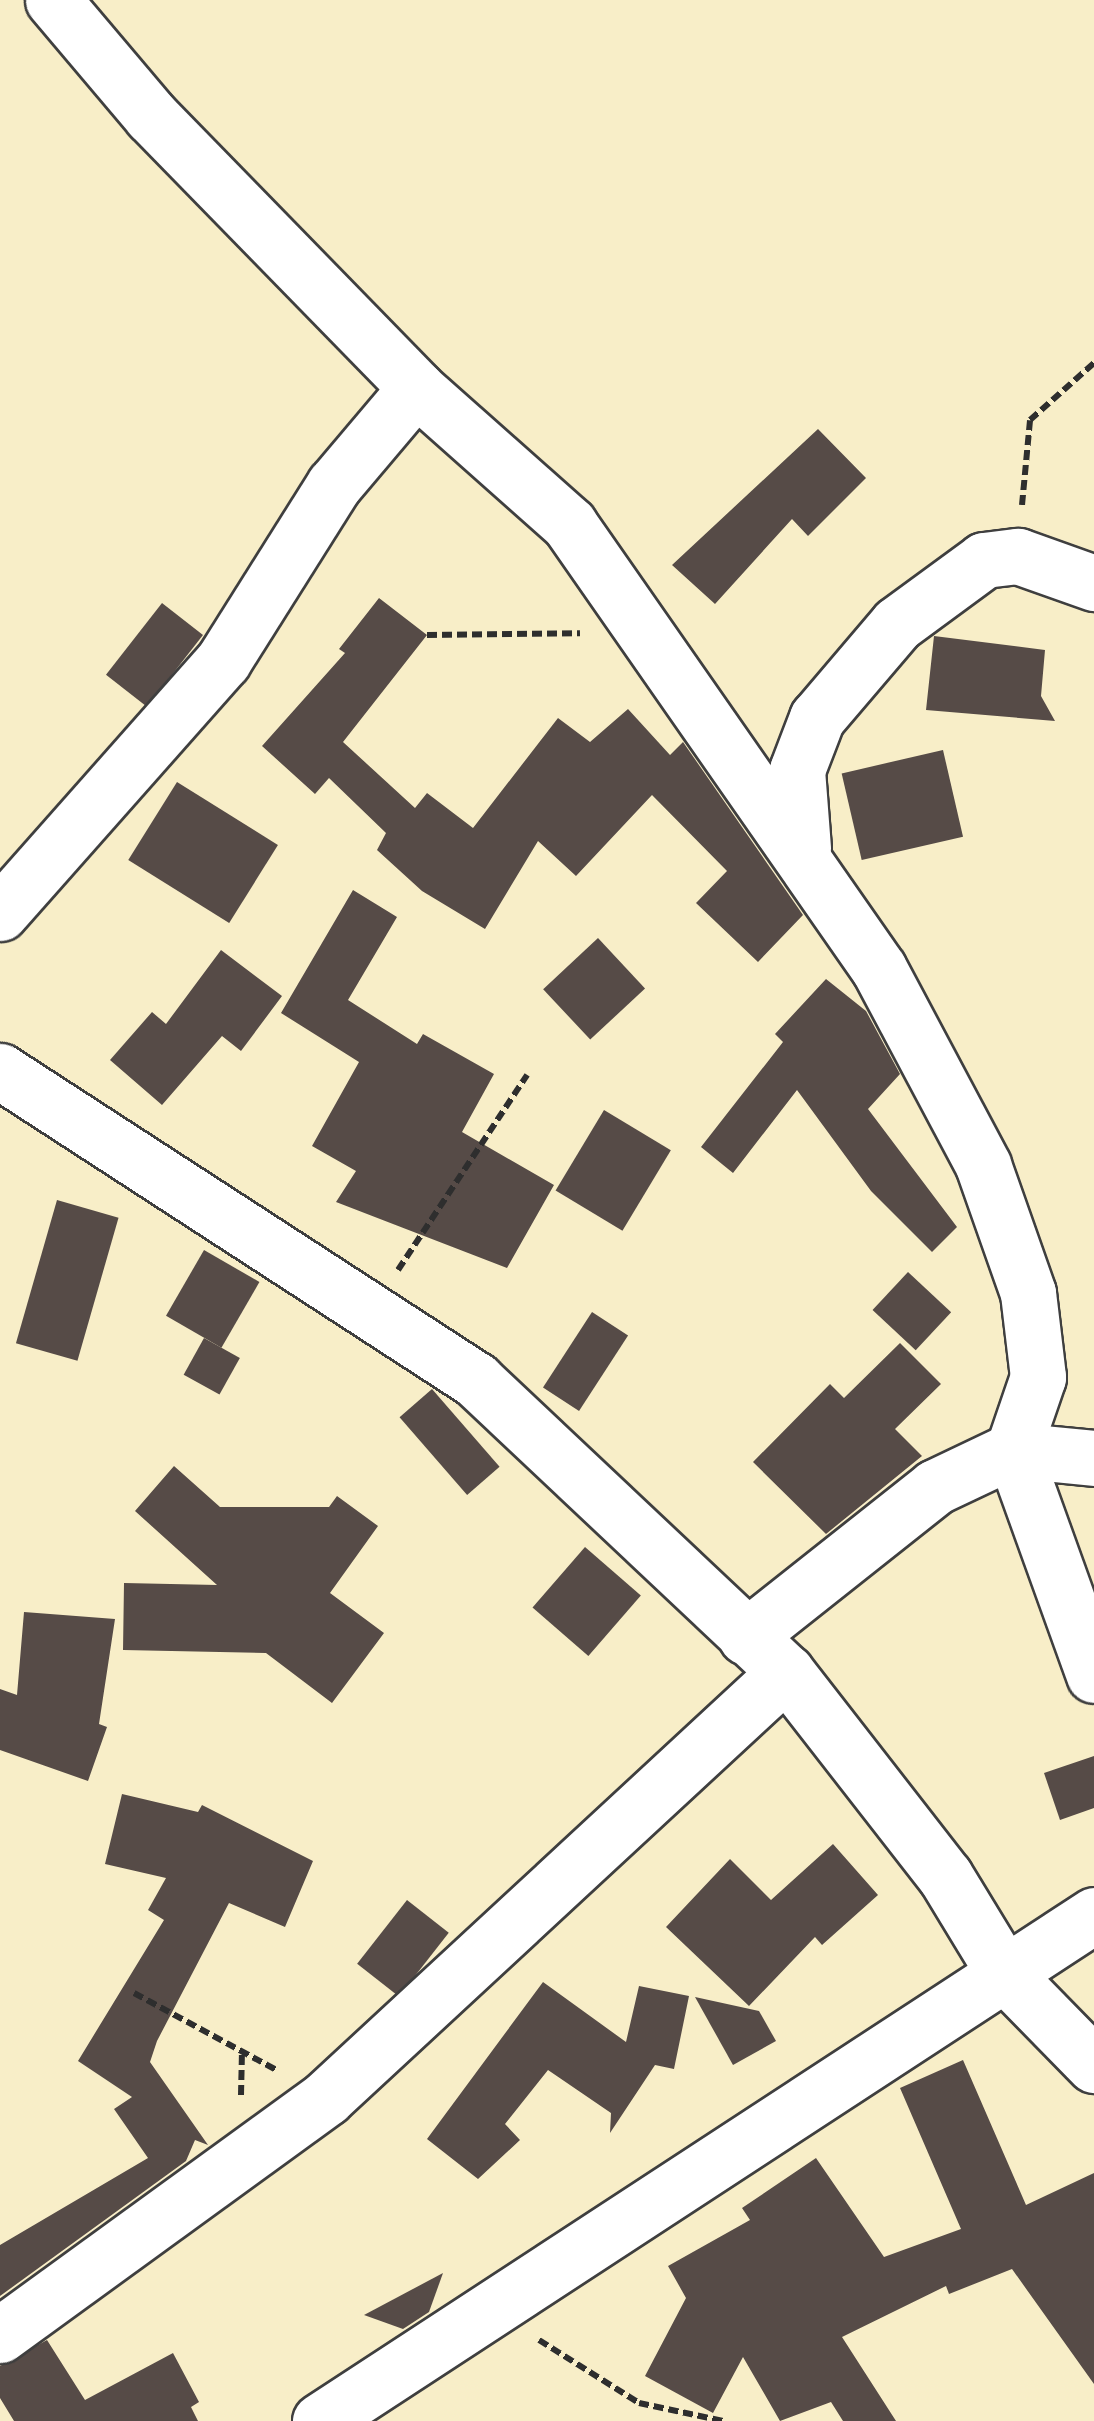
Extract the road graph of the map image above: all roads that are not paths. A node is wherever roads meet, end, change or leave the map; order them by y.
1 (53, 0) edge
2 (416, 388) junction
3 (1094, 584) edge
4 (804, 854) junction
5 (0, 913) edge
6 (0, 1071) edge
7 (1013, 1450) junction
8 (1094, 1458) edge
9 (746, 1637) junction
10 (786, 1672) junction
11 (1094, 1675) edge
12 (1094, 1915) edge
13 (1004, 1973) junction
14 (1094, 2065) edge
15 (0, 2335) edge
16 (320, 2421) edge

1 - 2 street
2 - 4 street
2 - 5 street
3 - 4 street
4 - 7 street
6 - 9 street
7 - 8 street
7 - 9 street
7 - 11 street
9 - 10 street
10 - 13 street
10 - 15 street
12 - 13 street
13 - 14 street
13 - 16 street

